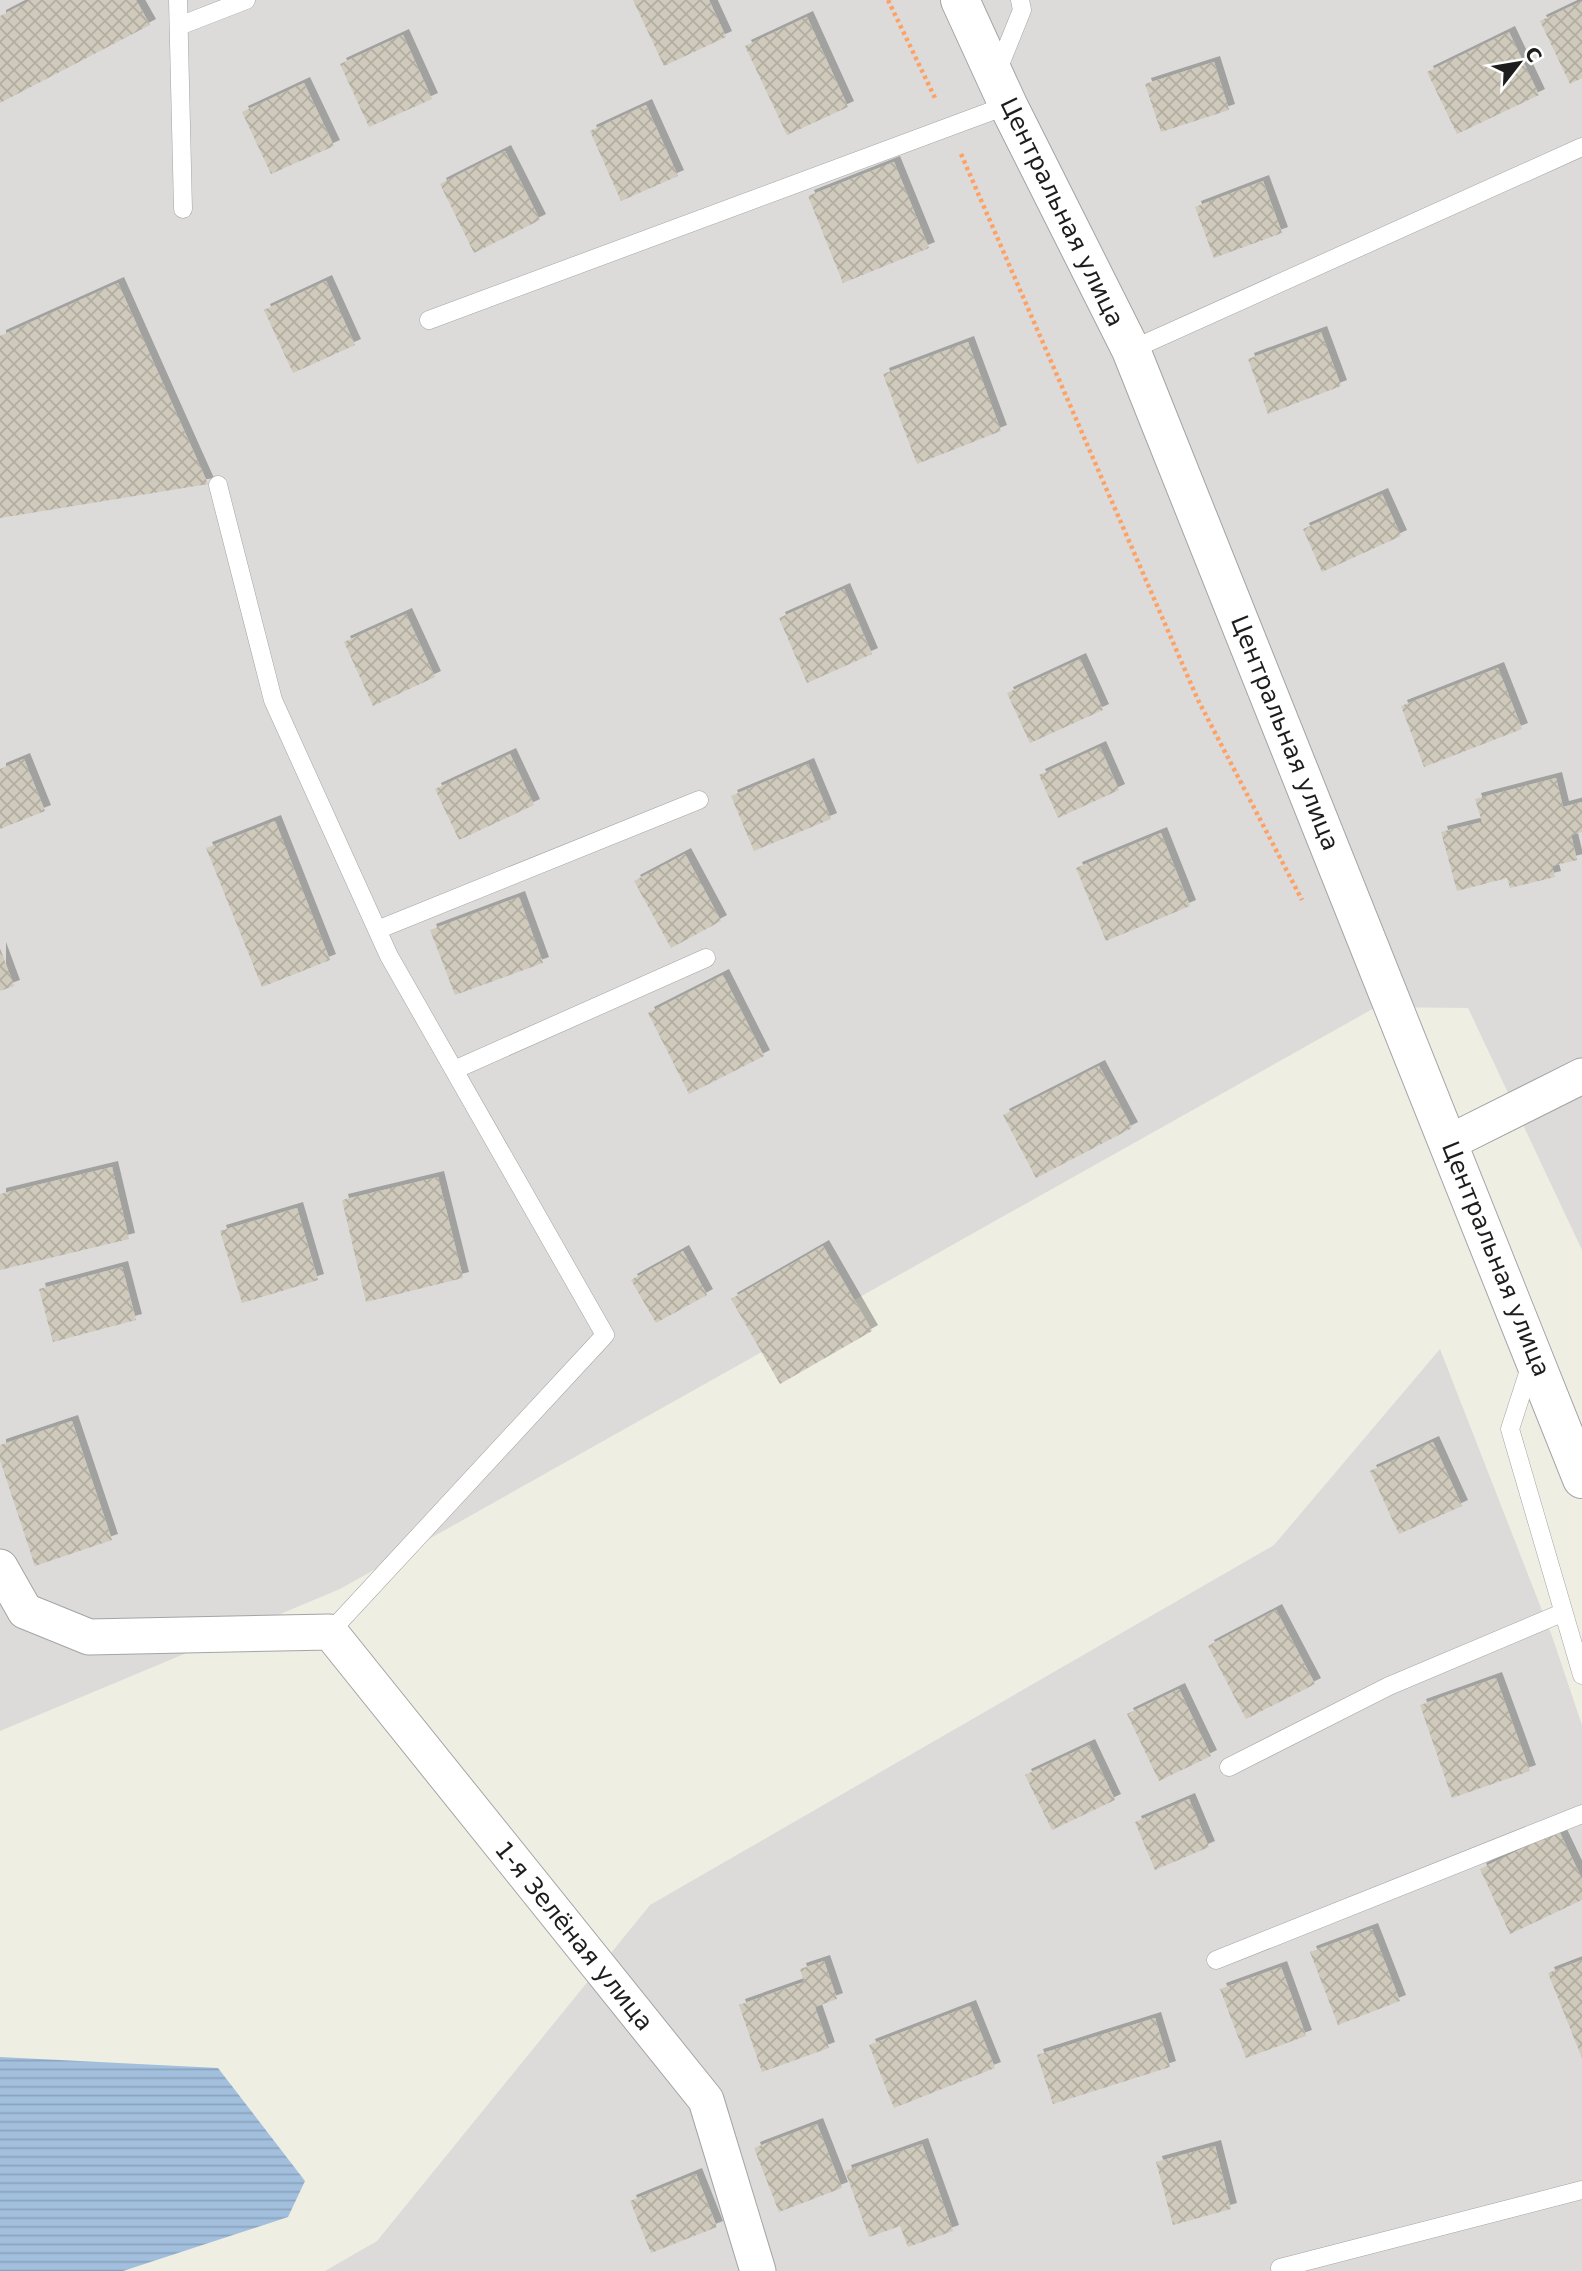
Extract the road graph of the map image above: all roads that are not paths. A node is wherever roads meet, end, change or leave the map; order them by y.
1 (178, 0) edge
2 (246, 0) edge
3 (960, 0) edge
4 (1020, 0) edge
5 (178, 26) junction
6 (1002, 90) junction
7 (1582, 147) edge
8 (183, 208) dead end
9 (429, 320) dead end
10 (1131, 350) junction
11 (218, 485) dead end
12 (699, 800) dead end
13 (377, 930) junction
14 (706, 958) dead end
15 (454, 1070) junction
16 (1582, 1076) edge
17 (1450, 1142) junction
18 (1534, 1354) junction
19 (1573, 1429) edge
20 (1582, 1479) edge
21 (0, 1567) edge
22 (1562, 1613) junction
23 (330, 1632) junction
24 (1582, 1675) edge
25 (1229, 1767) dead end
26 (1582, 1814) edge
27 (1216, 1960) dead end
28 (1582, 2190) edge
29 (1280, 2268) dead end
30 (758, 2271) edge

1 - 5 lane
2 - 5 lane
3 - 6 street, Центральная улица
4 - 6 lane
5 - 8 lane
6 - 9 lane
6 - 10 street, Центральная улица
7 - 10 lane
10 - 17 street, Центральная улица
11 - 13 lane
12 - 13 lane
13 - 15 lane
14 - 15 lane
15 - 23 lane
16 - 17 street
17 - 18 street, Центральная улица
18 - 19 street, Центральная улица
18 - 22 lane
19 - 20 street, Центральная улица
21 - 23 street
22 - 24 lane
22 - 25 lane
23 - 30 street, 1-я Зелёная улица
26 - 27 lane
28 - 29 lane

